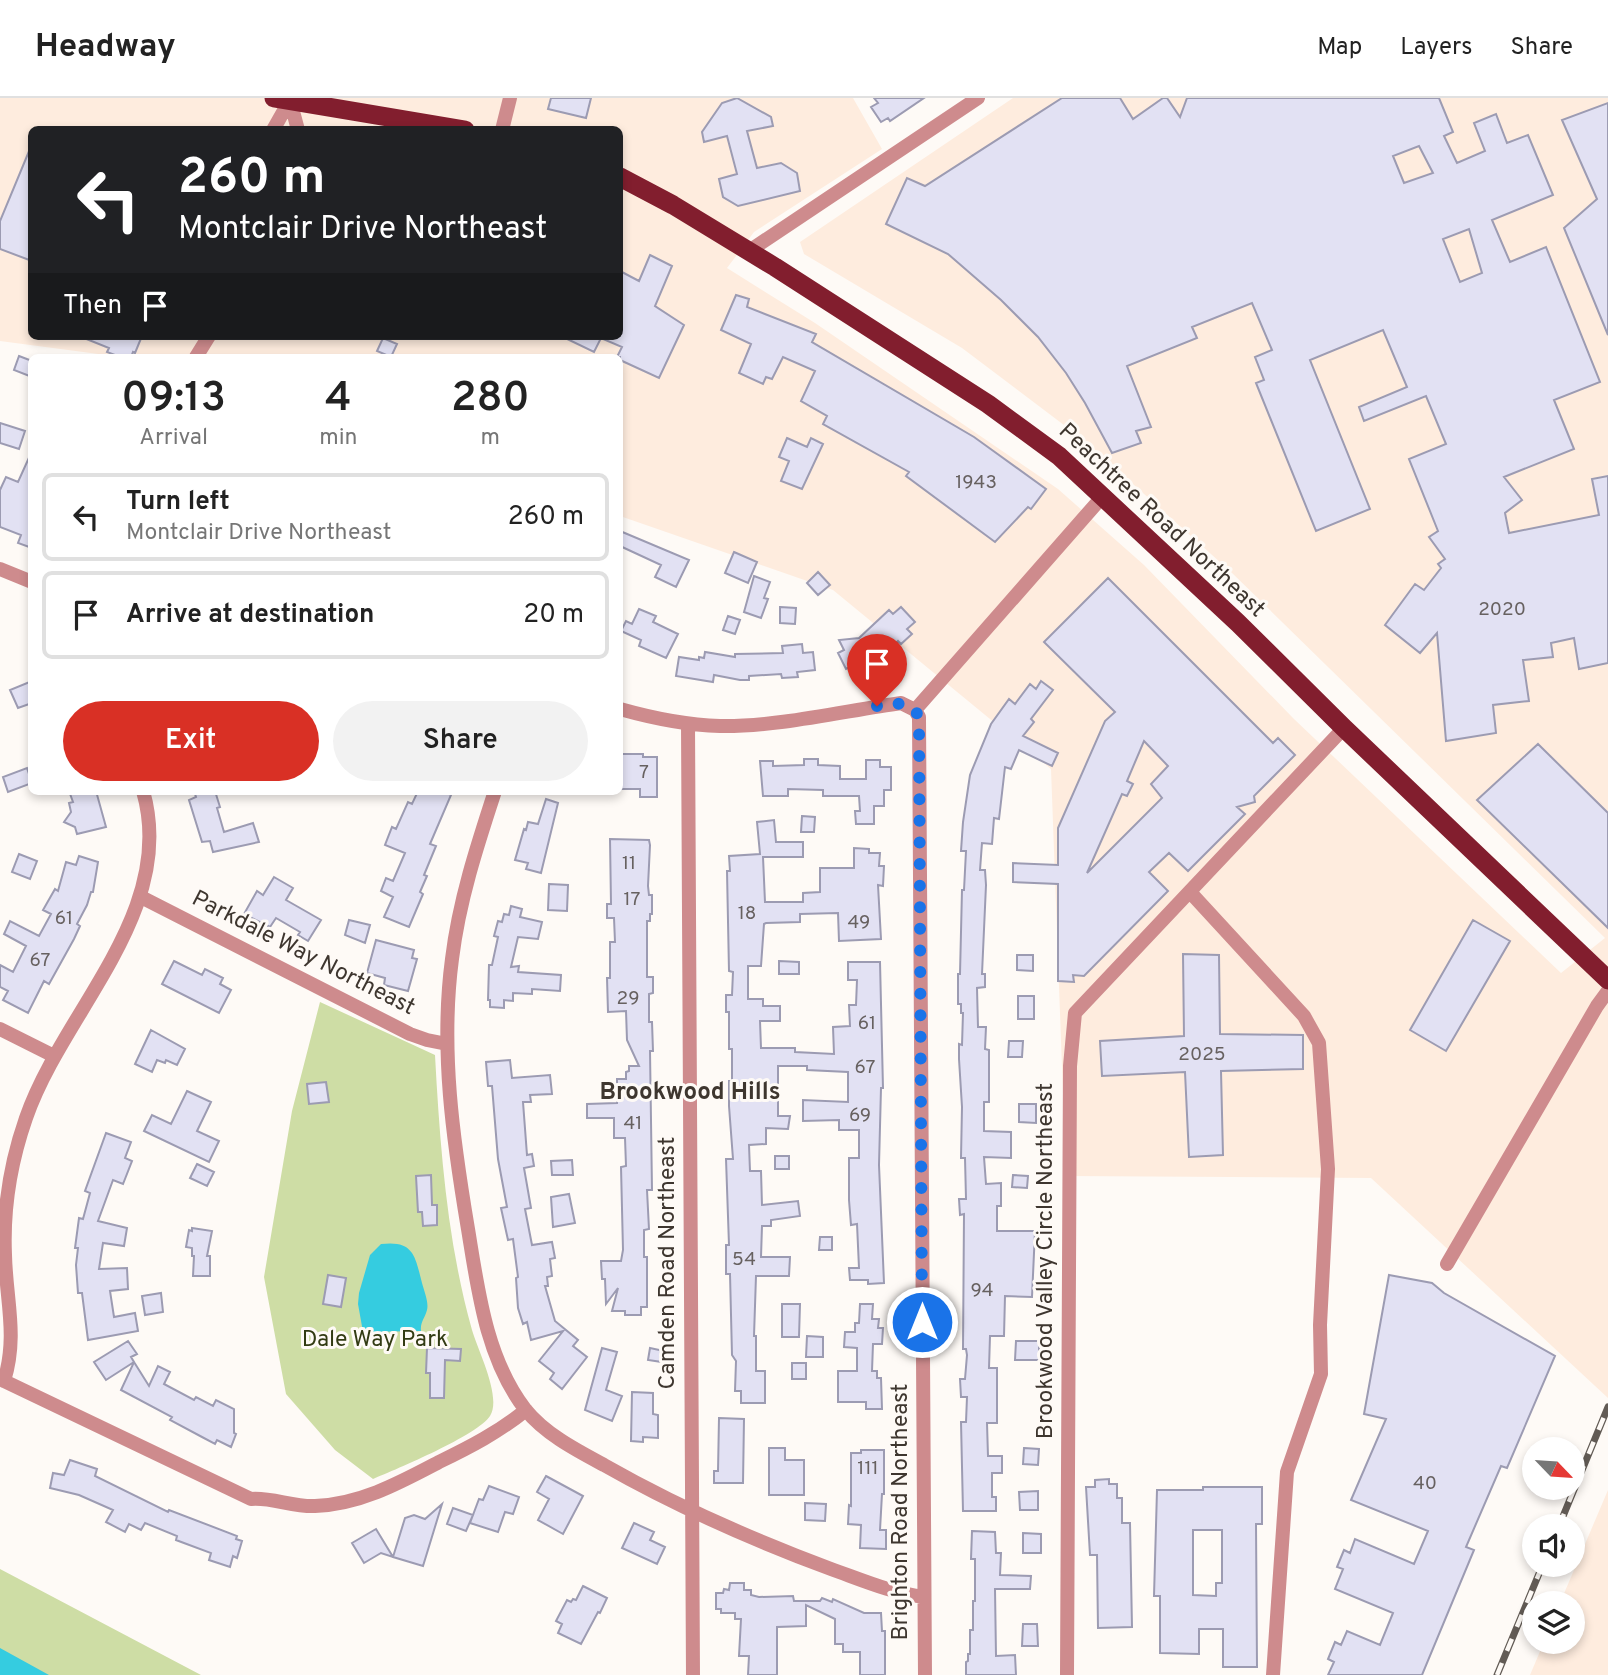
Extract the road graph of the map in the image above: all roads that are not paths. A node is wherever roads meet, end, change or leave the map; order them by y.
1 (510, 98) edge
2 (978, 98) edge
3 (282, 99) edge
4 (273, 126) edge
5 (296, 126) edge
6 (442, 126) edge
7 (503, 126) edge
8 (623, 179) edge
9 (749, 251) junction
10 (1104, 496) junction
11 (0, 569) edge
12 (28, 580) edge
13 (623, 710) edge
14 (915, 710) junction
15 (688, 724) junction
16 (1344, 728) junction
17 (144, 795) edge
18 (494, 795) edge
19 (1190, 892) junction
20 (141, 897) junction
21 (1608, 980) edge
22 (1608, 991) edge
23 (0, 1029) edge
24 (447, 1044) junction
25 (54, 1056) junction
26 (1447, 1264) dead end
27 (2, 1380) edge
28 (526, 1410) junction
29 (692, 1511) junction
30 (924, 1597) junction
31 (693, 1675) edge
32 (925, 1675) edge
33 (1067, 1675) edge
34 (1273, 1675) edge

1 - 7 street
2 - 9 street
3 - 4 street
3 - 5 street
3 - 6 highway
8 - 9 highway, Peachtree Road Northeast
9 - 10 highway, Peachtree Road Northeast
10 - 14 street
10 - 16 highway, Peachtree Road Northeast
11 - 12 street
13 - 15 street
14 - 15 street
14 - 30 street, Brighton Road Northeast
15 - 29 street, Camden Road Northeast
16 - 19 street, Brookwood Valley Circle Northeast
16 - 21 highway, Peachtree Road Northeast
17 - 20 street
18 - 24 street
19 - 33 street, Brookwood Valley Circle Northeast
19 - 34 street
20 - 24 street, Parkdale Way Northeast
20 - 25 street
22 - 26 street
23 - 25 street
24 - 28 street
25 - 27 street
27 - 28 street
28 - 29 street
29 - 30 street
29 - 31 street, Camden Road Northeast
30 - 32 street, Brighton Road Northeast

